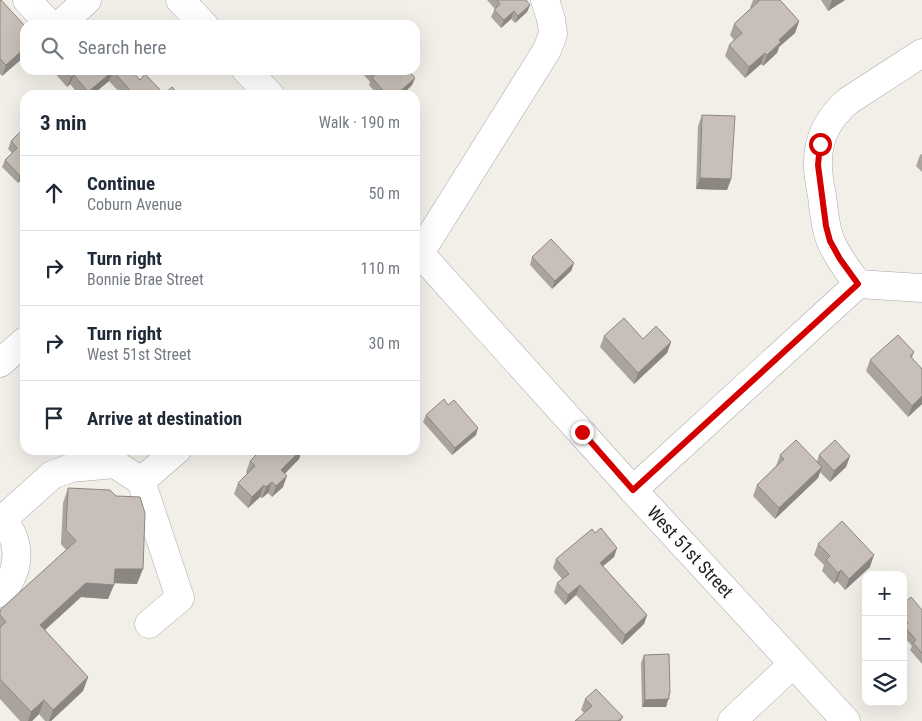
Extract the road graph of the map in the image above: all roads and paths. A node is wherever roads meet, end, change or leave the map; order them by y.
1 (27, 0) edge
2 (87, 0) edge
3 (180, 0) edge
4 (545, 0) edge
5 (45, 20) edge
6 (65, 20) edge
7 (199, 20) edge
8 (922, 53) edge
9 (251, 75) edge
10 (265, 90) edge
11 (420, 248) edge
12 (420, 256) edge
13 (858, 284) junction
14 (922, 288) edge
15 (20, 345) edge
16 (0, 363) edge
17 (171, 455) edge
18 (141, 481) junction
19 (633, 490) junction
20 (1, 520) edge
21 (0, 593) edge
22 (149, 624) dead end
23 (793, 664) junction
24 (732, 721) edge
25 (846, 721) edge

1 - 5 street
2 - 6 street
3 - 7 street
4 - 11 street
8 - 13 street
9 - 10 street
12 - 19 street, West 51st Street
13 - 14 street
13 - 19 street
15 - 16 street
17 - 18 street
18 - 20 street
18 - 22 street
19 - 23 street, West 51st Street
20 - 21 street
23 - 24 street
23 - 25 street, West 51st Street

